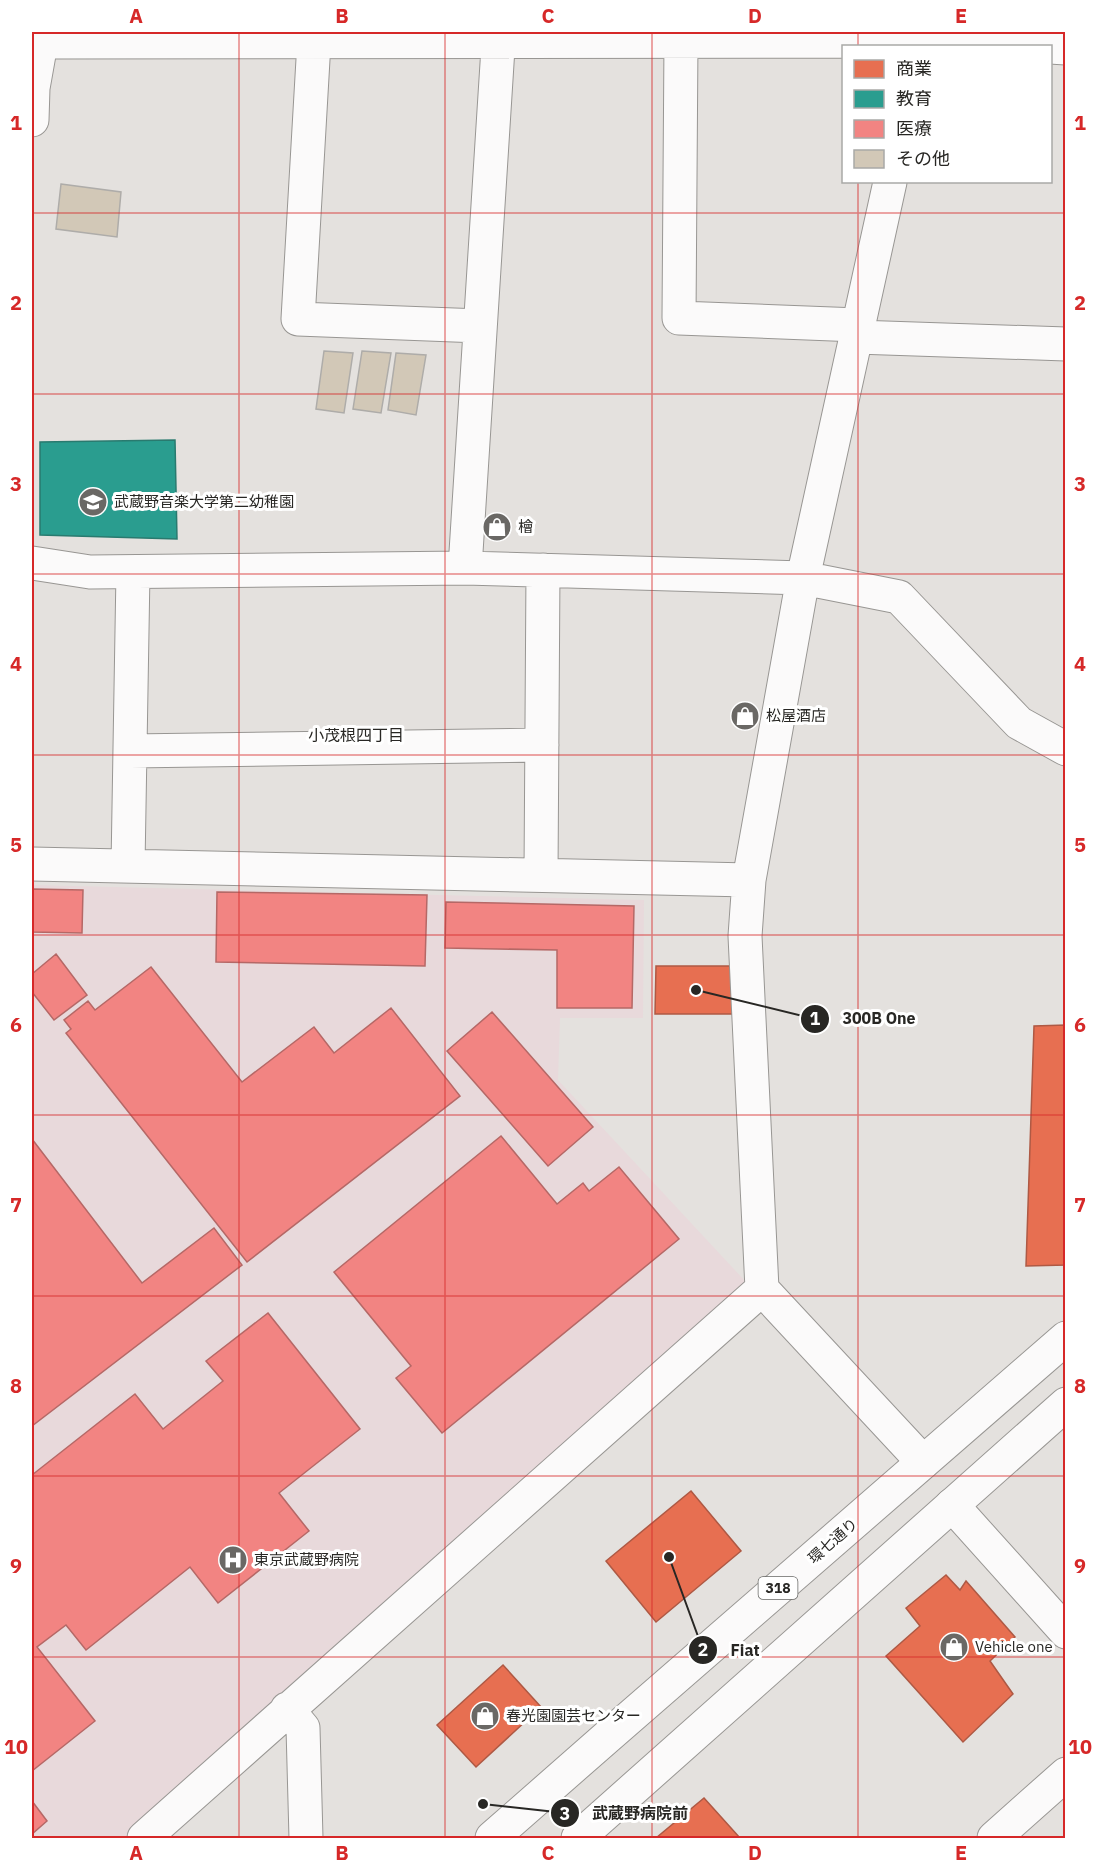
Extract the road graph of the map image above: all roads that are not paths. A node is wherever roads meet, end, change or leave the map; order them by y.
1 (498, 36) edge
2 (42, 37) edge
3 (920, 40) edge
4 (681, 41) junction
5 (314, 42) junction
6 (1018, 45) edge
7 (32, 120) edge
8 (890, 183) edge
9 (480, 326) junction
10 (857, 331) junction
11 (1065, 344) edge
12 (32, 563) edge
13 (465, 568) junction
14 (543, 570) junction
15 (133, 572) junction
16 (802, 578) junction
17 (542, 745) junction
18 (1065, 749) edge
19 (130, 751) junction
20 (32, 864) edge
21 (128, 866) junction
22 (541, 875) junction
23 (749, 880) junction
24 (762, 1289) junction
25 (1065, 1338) edge
26 (1065, 1404) edge
27 (923, 1462) junction
28 (951, 1505) junction
29 (1065, 1632) edge
30 (287, 1709) junction
31 (1065, 1774) edge
32 (144, 1839) edge
33 (306, 1839) edge
34 (492, 1839) edge
35 (578, 1839) edge
36 (994, 1839) edge

1 - 4 street
1 - 5 street
1 - 9 street
2 - 5 street
2 - 7 street
3 - 4 street
3 - 6 street
4 - 10 street
5 - 9 street
8 - 10 street
9 - 13 street
10 - 11 street
10 - 16 street
12 - 15 street
13 - 14 street
13 - 15 street
14 - 16 street
14 - 17 street
15 - 19 street
16 - 18 street
16 - 23 street
17 - 19 street
17 - 22 street
19 - 21 street
20 - 21 street
21 - 22 street
22 - 23 street
23 - 24 street
24 - 27 street
24 - 30 street
25 - 27 street, 環七通り / 318
26 - 28 street
27 - 34 street, 環七通り / 318
28 - 29 street
28 - 35 street
30 - 32 street
30 - 33 street
31 - 36 street

